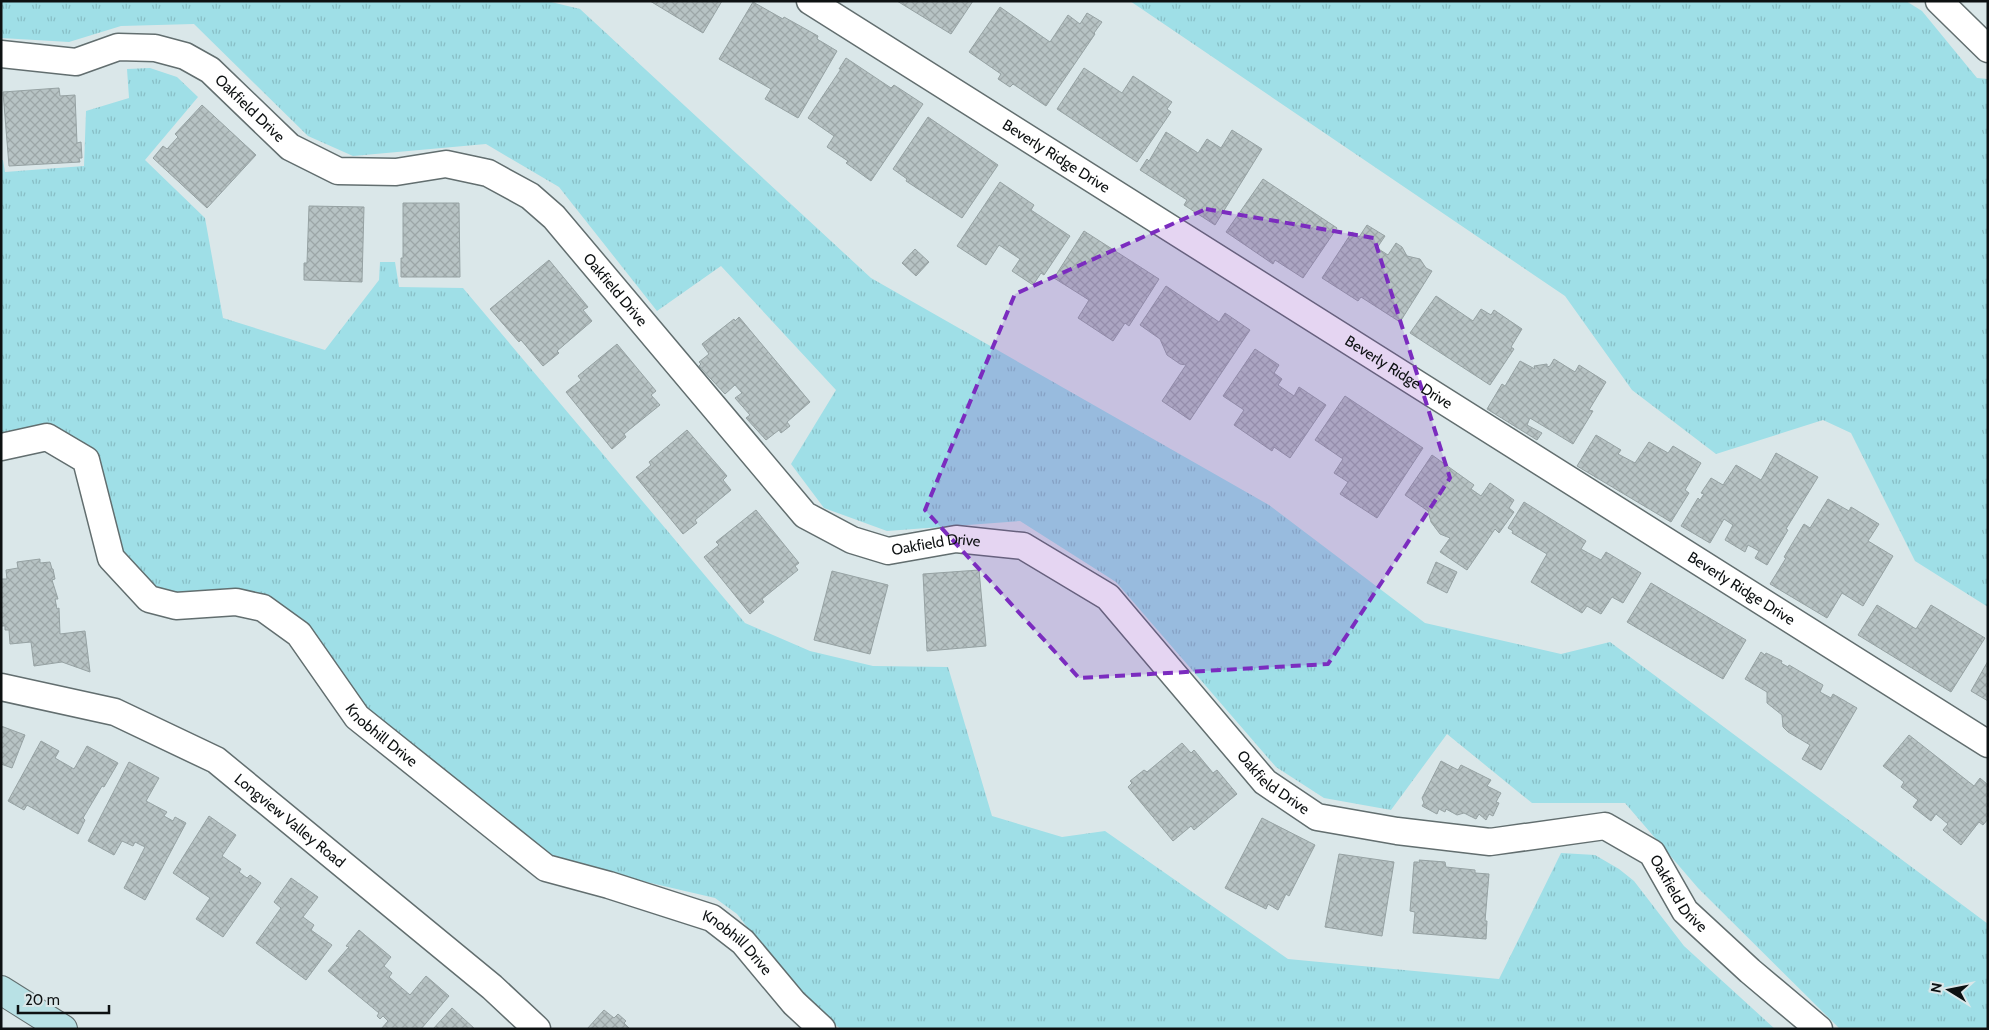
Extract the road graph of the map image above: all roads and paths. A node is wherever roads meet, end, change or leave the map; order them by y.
1 (810, 1) edge
2 (1939, 1) edge
3 (1988, 49) edge
4 (1, 54) edge
5 (1, 447) edge
6 (1, 687) edge
7 (1988, 744) edge
8 (1, 990) edge
9 (62, 1029) edge
10 (537, 1029) edge
11 (822, 1029) edge
12 (1819, 1029) edge

1 - 7 street, Beverly Ridge Drive
2 - 3 street
4 - 12 street, Oakfield Drive
5 - 11 street, Knobhill Drive
6 - 10 street, Longview Valley Road
8 - 9 main road

